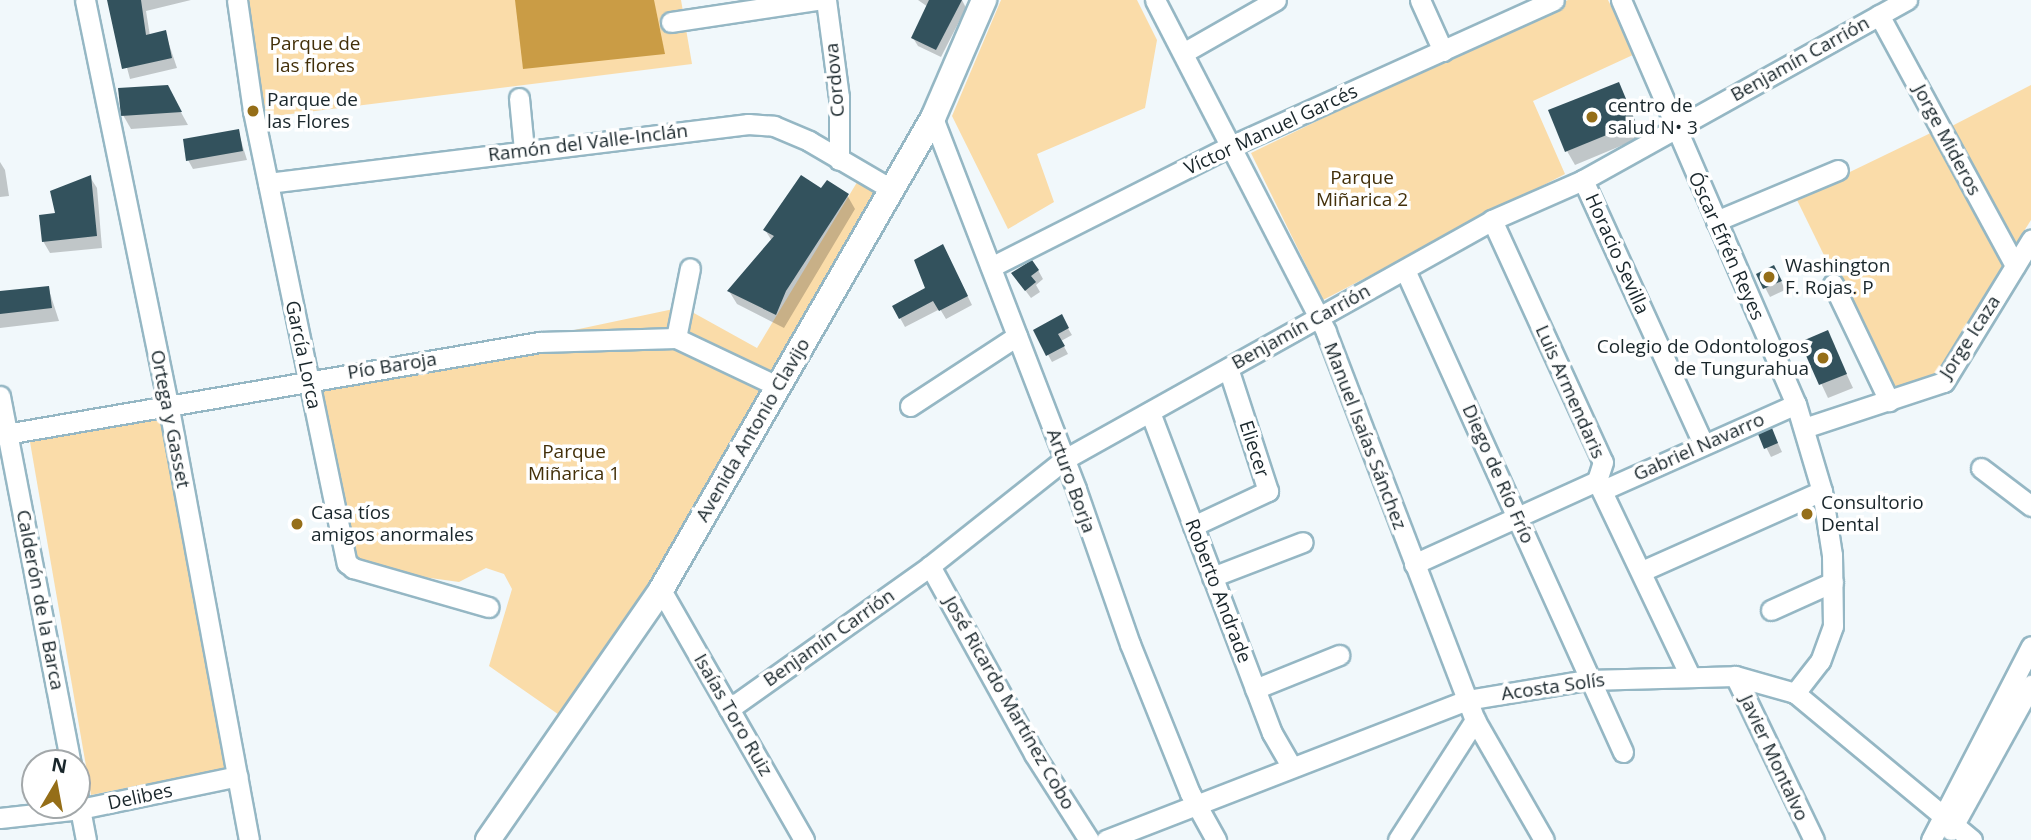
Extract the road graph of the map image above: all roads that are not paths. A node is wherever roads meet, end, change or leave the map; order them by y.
1 (85, 0) edge
2 (237, 0) edge
3 (816, 0) edge
4 (826, 0) edge
5 (984, 0) edge
6 (1155, 0) edge
7 (1276, 0) edge
8 (1420, 0) edge
9 (1554, 0) edge
10 (1621, 0) edge
11 (1907, 0) edge
12 (1879, 15) junction
13 (671, 22) dead end
14 (1443, 51) junction
15 (1183, 53) junction
16 (519, 98) dead end
17 (933, 118) junction
18 (1675, 130) junction
19 (1233, 145) junction
20 (524, 149) junction
21 (839, 160) junction
22 (1838, 170) dead end
23 (1583, 180) junction
24 (268, 183) junction
25 (893, 190) junction
26 (1492, 220) junction
27 (1716, 221) junction
28 (2031, 240) edge
29 (2015, 266) junction
30 (991, 267) junction
31 (690, 268) dead end
32 (1405, 270) junction
33 (1832, 284) dead end
34 (1319, 319) junction
35 (1017, 336) junction
36 (676, 338) junction
37 (1228, 368) junction
38 (307, 379) junction
39 (777, 386) junction
40 (0, 396) edge
41 (1889, 401) junction
42 (168, 403) junction
43 (1796, 404) junction
44 (910, 406) dead end
45 (1150, 412) junction
46 (1804, 428) junction
47 (4, 434) edge
48 (1703, 443) junction
49 (1065, 460) junction
50 (1981, 468) dead end
51 (1600, 486) junction
52 (1822, 491) junction
53 (2031, 506) edge
54 (1518, 517) junction
55 (1193, 526) junction
56 (1303, 542) dead end
57 (1413, 564) junction
58 (930, 566) junction
59 (1642, 571) junction
60 (1212, 577) junction
61 (1833, 582) junction
62 (661, 590) junction
63 (488, 607) dead end
64 (1771, 610) dead end
65 (2031, 646) edge
66 (1339, 655) dead end
67 (1690, 676) junction
68 (1735, 676) junction
69 (1587, 680) junction
70 (2031, 685) edge
71 (1255, 689) junction
72 (1796, 693) junction
73 (1467, 700) junction
74 (729, 709) junction
75 (1475, 720) junction
76 (68, 749) edge
77 (1623, 752) dead end
78 (1292, 767) junction
79 (238, 776) junction
80 (91, 799) edge
81 (1196, 803) junction
82 (21, 813) edge
83 (0, 818) edge
84 (82, 819) edge
85 (1948, 828) edge
86 (1806, 837) edge
87 (86, 840) edge
88 (249, 840) edge
89 (488, 840) edge
90 (804, 840) edge
91 (1089, 840) edge
92 (1106, 840) edge
93 (1216, 840) edge
94 (1398, 840) edge
95 (1544, 840) edge
96 (1931, 840) edge
97 (1972, 840) edge

1 - 42 street, Ortega y Gasset
2 - 24 street, García Lorca
3 - 13 street
4 - 21 street, Cordova
5 - 17 main road, Avenida Antonio Clavijo
6 - 15 street, Manuel Isaías Sánchez
7 - 15 street
8 - 14 street
9 - 14 street, Víctor Manuel Garcés
10 - 18 street, Óscar Efrén Reyes
11 - 12 street, Benjamín Carrión
12 - 18 street, Benjamín Carrión
12 - 29 street, Jorge Mideros
14 - 19 street, Víctor Manuel Garcés
15 - 19 street, Manuel Isaías Sánchez
16 - 20 street
17 - 25 main road, Avenida Antonio Clavijo
17 - 30 street, Arturo Borja
18 - 23 street, Benjamín Carrión
18 - 27 street, Óscar Efrén Reyes
19 - 30 street, Víctor Manuel Garcés
19 - 34 street, Manuel Isaías Sánchez
20 - 21 street, Ramón del Valle-Inclán
20 - 24 street, Ramón del Valle-Inclán
21 - 25 street, Ramón del Valle-Inclán
22 - 27 street
23 - 26 street, Benjamín Carrión
23 - 48 street, Horacio Sevilla
24 - 38 street, García Lorca
25 - 39 main road, Avenida Antonio Clavijo
26 - 32 street, Benjamín Carrión
26 - 51 street, Luis Armendaris
27 - 43 street, Óscar Efrén Reyes
28 - 29 street, Jorge Icaza
29 - 41 street, Jorge Icaza
30 - 35 street, Arturo Borja
31 - 36 street
32 - 34 street, Benjamín Carrión
32 - 54 street, Diego de Río Frío
33 - 41 street
34 - 37 street, Benjamín Carrión
34 - 57 street, Manuel Isaías Sánchez
35 - 44 street
35 - 49 street, Arturo Borja
36 - 38 street, Pío Baroja
36 - 39 street, Pío Baroja
37 - 45 street, Benjamín Carrión
37 - 55 street, Eliecer
38 - 42 street, Pío Baroja
38 - 63 street, García Lorca
39 - 62 main road, Avenida Antonio Clavijo
40 - 47 street, Calderón de la Barca
41 - 46 street, Jorge Icaza
42 - 47 street, Pío Baroja
42 - 79 street, Ortega y Gasset
43 - 46 street, Óscar Efrén Reyes
43 - 48 street, Gabriel Navarro
45 - 49 street, Benjamín Carrión
45 - 55 street, Roberto Andrade
46 - 52 street, Óscar Efrén Reyes
47 - 76 street, Calderón de la Barca
48 - 51 street, Gabriel Navarro
49 - 58 street, Benjamín Carrión
49 - 81 street, Arturo Borja
50 - 53 street
51 - 54 street, Gabriel Navarro
51 - 59 street, Luis Armendaris
52 - 59 street
52 - 61 street, Óscar Efrén Reyes
54 - 57 street, Gabriel Navarro
54 - 69 street, Diego de Río Frío
55 - 60 street, Roberto Andrade
56 - 60 street
57 - 73 street, Manuel Isaías Sánchez
58 - 74 street, Benjamín Carrión
58 - 91 street, José Ricardo Martínez Cobo
59 - 67 street, Luis Armendaris
60 - 71 street, Roberto Andrade
61 - 64 street
61 - 72 street, Óscar Efrén Reyes
62 - 74 street, Isaías Toro Ruiz
62 - 89 main road, Avenida Antonio Clavijo
65 - 85 street
66 - 71 street
67 - 68 street, Acosta Solís
67 - 69 street, Acosta Solís
68 - 72 street, Acosta Solís
68 - 86 street, Javier Montalvo
69 - 73 street, Acosta Solís
69 - 77 street, Diego de Río Frío
70 - 85 street
71 - 78 street, Roberto Andrade
72 - 85 street, Acosta Solís
73 - 75 street, Manuel Isaías Sánchez
73 - 78 street, Acosta Solís
74 - 90 street, Isaías Toro Ruiz
75 - 94 street
75 - 95 street, Manuel Isaías Sánchez
78 - 81 street, Acosta Solís
79 - 80 street, Delibes
79 - 88 street, Ortega y Gasset
81 - 92 street, Acosta Solís
81 - 93 street, Arturo Borja
82 - 83 street, Delibes
84 - 87 street
85 - 96 street
85 - 97 street, Acosta Solís

